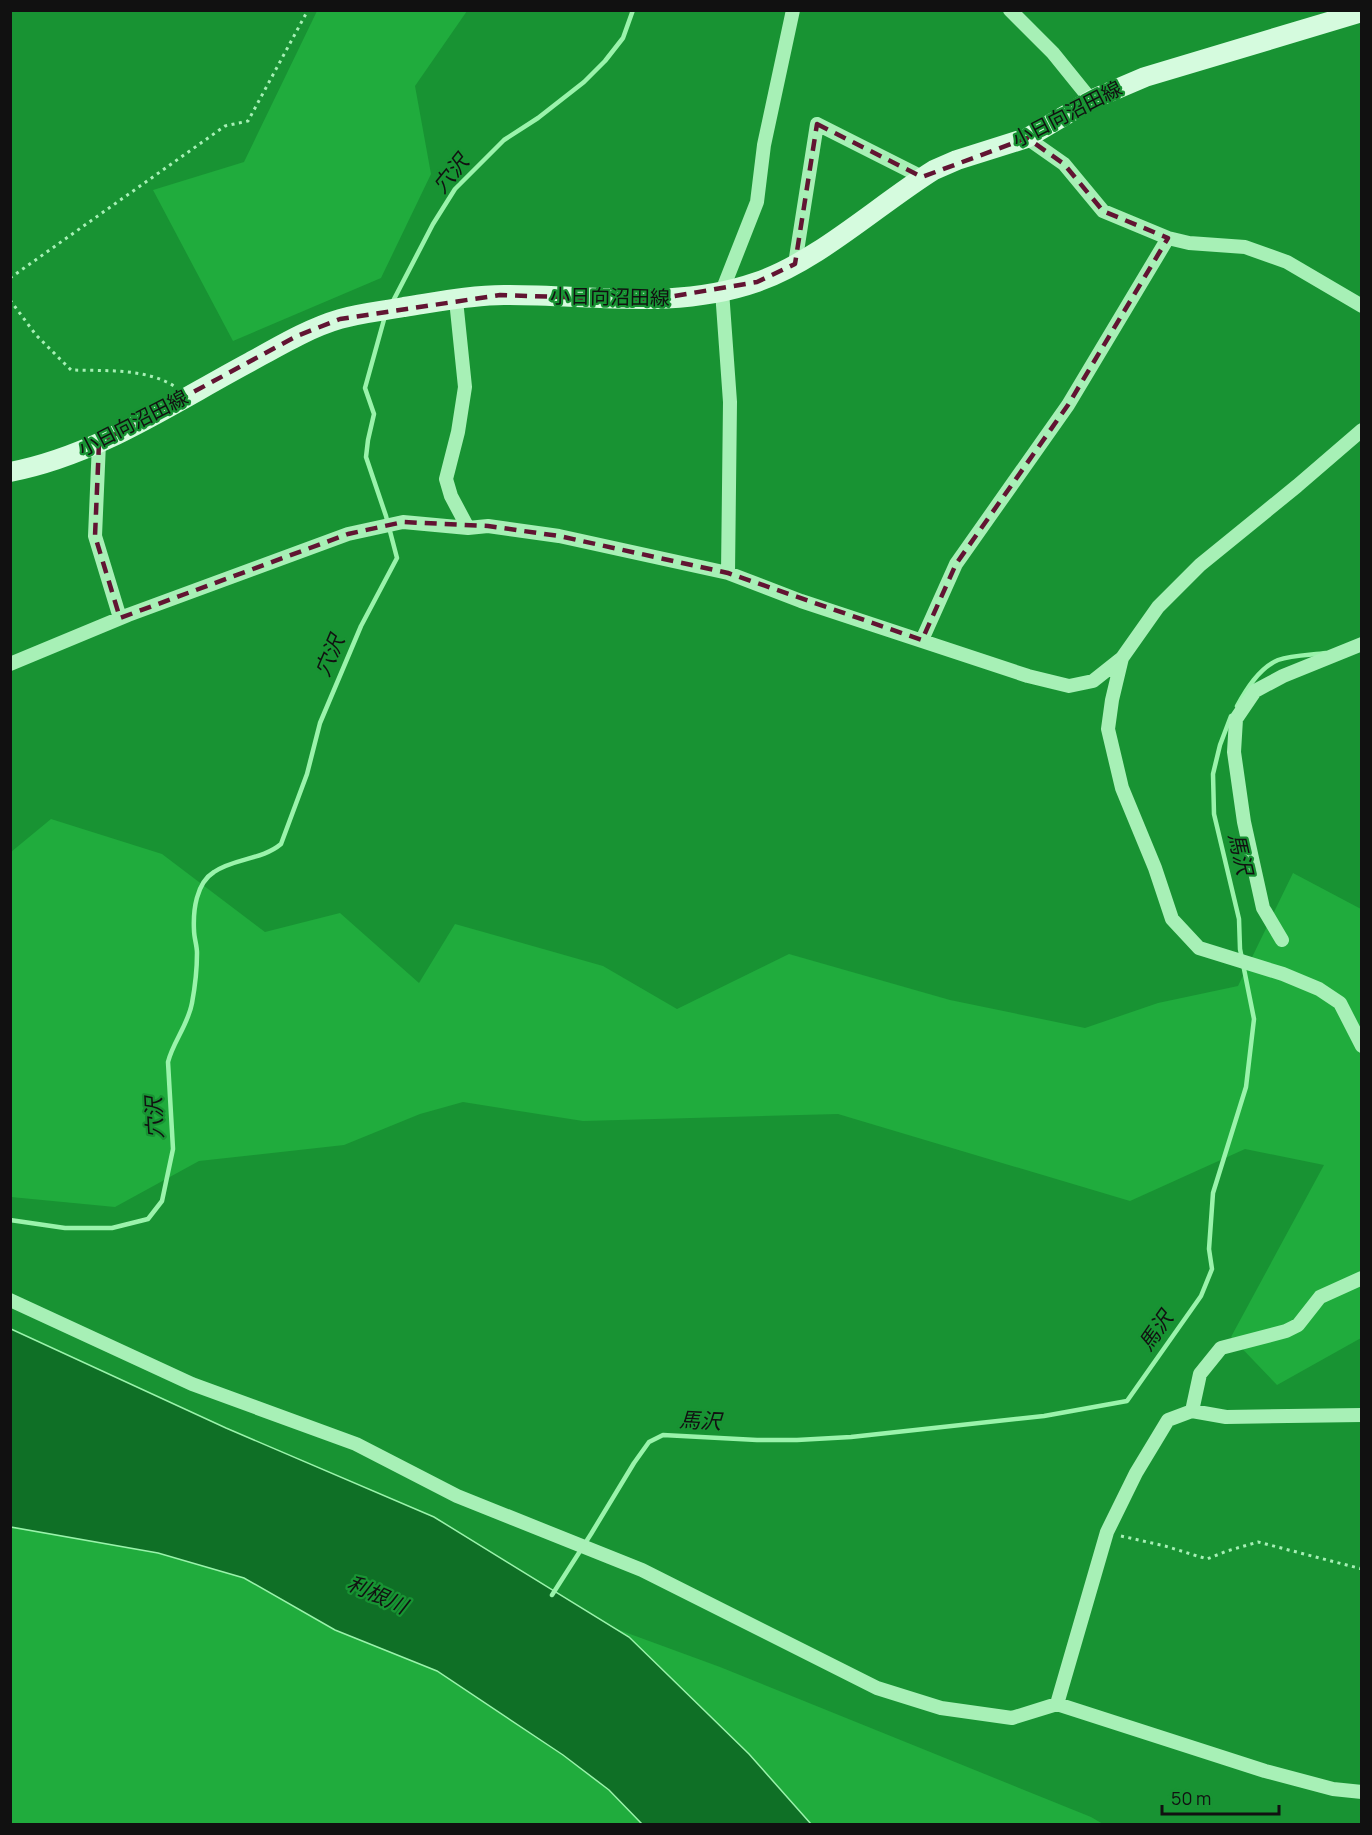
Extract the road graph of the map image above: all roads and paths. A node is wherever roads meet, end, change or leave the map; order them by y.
1 (308, 10) edge
2 (793, 10) edge
3 (1010, 10) edge
4 (1362, 12) edge
5 (1091, 100) junction
6 (1027, 138) junction
7 (922, 177) junction
8 (1167, 238) junction
9 (795, 264) junction
10 (10, 278) edge
11 (722, 291) junction
12 (10, 300) edge
13 (456, 300) junction
14 (1362, 306) edge
15 (188, 395) junction
16 (1362, 430) edge
17 (99, 443) junction
18 (10, 472) edge
19 (468, 528) junction
20 (728, 573) junction
21 (120, 618) junction
22 (922, 640) junction
23 (1362, 644) edge
24 (1122, 658) junction
25 (10, 664) edge
26 (1282, 940) dead end
27 (1362, 1046) edge
28 (1362, 1278) edge
29 (10, 1300) edge
30 (1192, 1411) junction
31 (1362, 1415) edge
32 (1107, 1532) junction
33 (1362, 1569) edge
34 (1057, 1704) junction
35 (1362, 1792) edge

1 - 10 path
2 - 11 street
3 - 5 street
4 - 5 main road, 小日向沼田線
5 - 6 main road, 小日向沼田線
6 - 7 main road, 小日向沼田線
6 - 8 street
7 - 9 main road, 小日向沼田線
7 - 9 street
8 - 14 street
8 - 22 street
9 - 11 main road, 小日向沼田線
11 - 13 main road, 小日向沼田線
11 - 20 street
12 - 15 path
13 - 15 main road, 小日向沼田線
13 - 19 street
15 - 17 main road, 小日向沼田線
16 - 24 street
17 - 18 main road, 小日向沼田線
17 - 21 street
19 - 20 street
19 - 21 street
20 - 22 street
21 - 25 street
22 - 24 street
23 - 26 street
24 - 27 street
28 - 30 street
29 - 34 street
30 - 31 street
30 - 32 street
32 - 33 path
32 - 34 street
34 - 35 street

